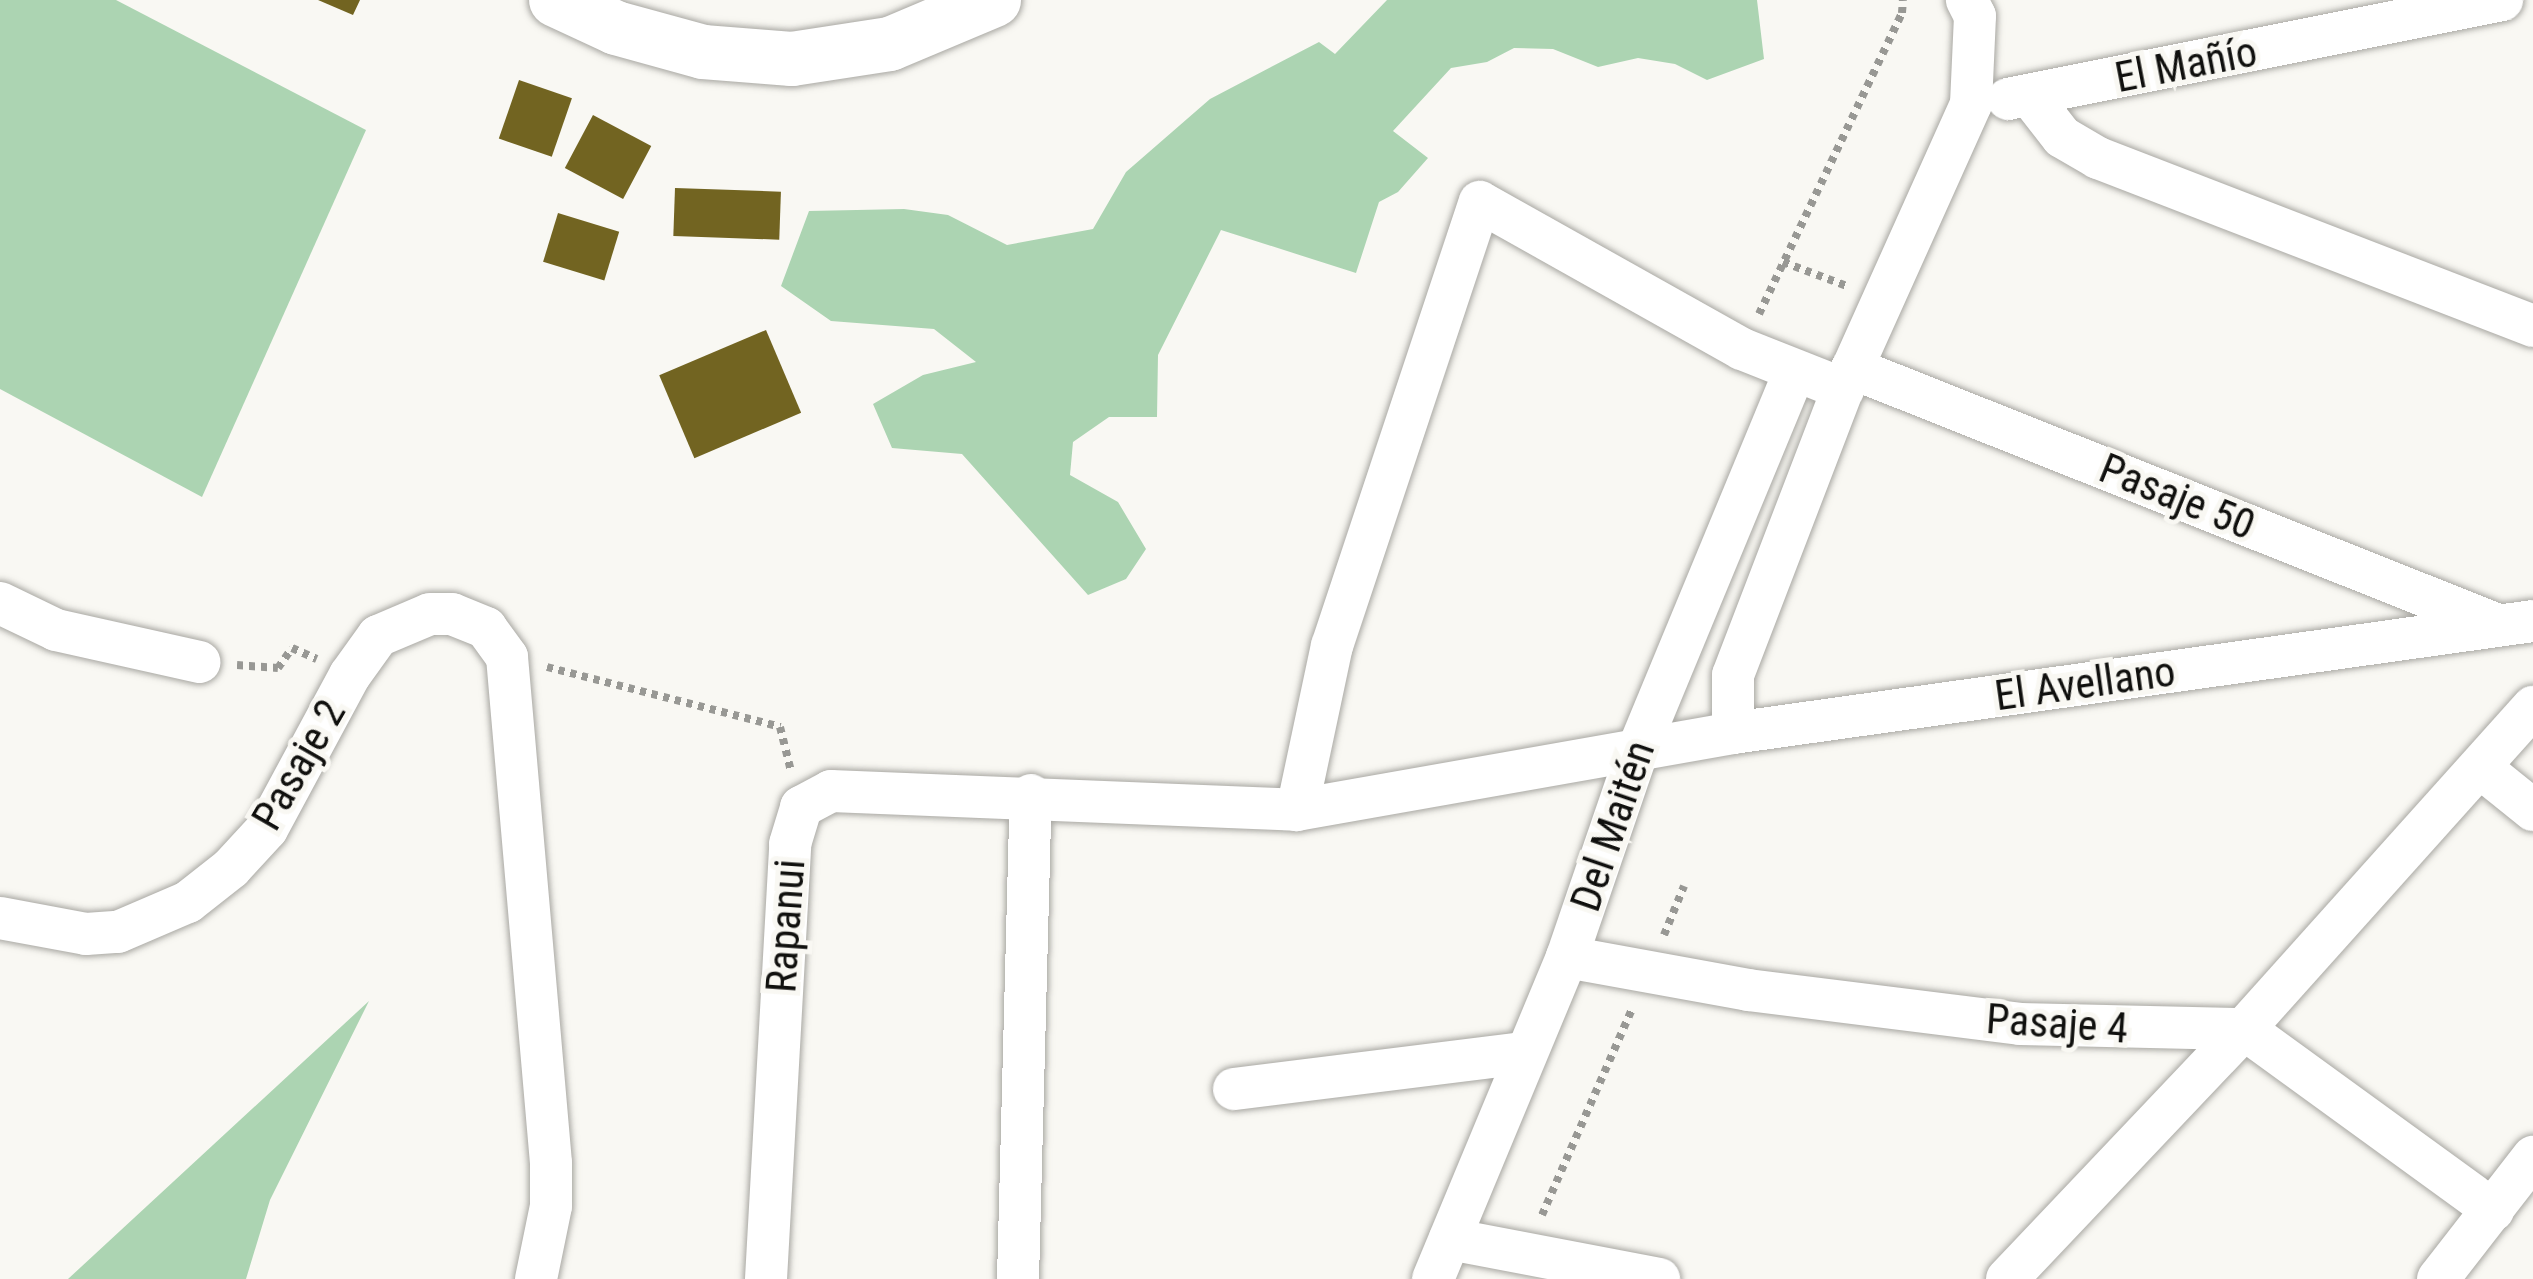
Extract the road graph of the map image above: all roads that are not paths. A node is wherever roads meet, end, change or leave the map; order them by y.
1 (556, 0) edge
2 (994, 0) edge
3 (1967, 0) edge
4 (2495, 2) edge
5 (2533, 21) edge
6 (2030, 96) junction
7 (1971, 104) junction
8 (2533, 326) edge
9 (1794, 373) junction
10 (1848, 379) junction
11 (0, 603) edge
12 (2517, 624) edge
13 (199, 662) road end
14 (2533, 707) edge
15 (1733, 733) junction
16 (1637, 752) junction
17 (2481, 768) junction
18 (1031, 795) junction
19 (1297, 810) junction
20 (2533, 810) edge
21 (0, 918) edge
22 (1567, 957) junction
23 (2244, 1029) junction
24 (1524, 1053) junction
25 (1234, 1089) dead end
26 (2533, 1157) edge
27 (2493, 1210) junction
28 (1450, 1238) junction
29 (536, 1279) edge
30 (766, 1279) edge
31 (1018, 1279) edge
32 (1433, 1279) edge
33 (1659, 1279) edge
34 (2007, 1279) edge
35 (2438, 1279) edge

1 - 2 street
3 - 7 street
4 - 5 street
4 - 6 street, El Mañío
6 - 7 street, El Mañío
6 - 8 street
7 - 10 street
9 - 10 street, Pasaje 50
9 - 16 street, Del Maitén
9 - 19 street, Pasaje 50
10 - 12 street, Pasaje 50
10 - 15 street
11 - 13 street
12 - 15 street, El Avellano
14 - 17 street
15 - 16 street, El Avellano
16 - 19 street, El Avellano
16 - 22 street, Del Maitén
17 - 20 street
17 - 23 street
18 - 19 street, Rapanui
18 - 30 street, Rapanui
18 - 31 street
21 - 29 street, Pasaje 2
22 - 23 street, Pasaje 4
22 - 24 street, Del Maitén
23 - 27 street
23 - 34 street
24 - 25 street
24 - 28 street, Del Maitén
26 - 27 street
27 - 35 street
28 - 32 street, Del Maitén
28 - 33 street

